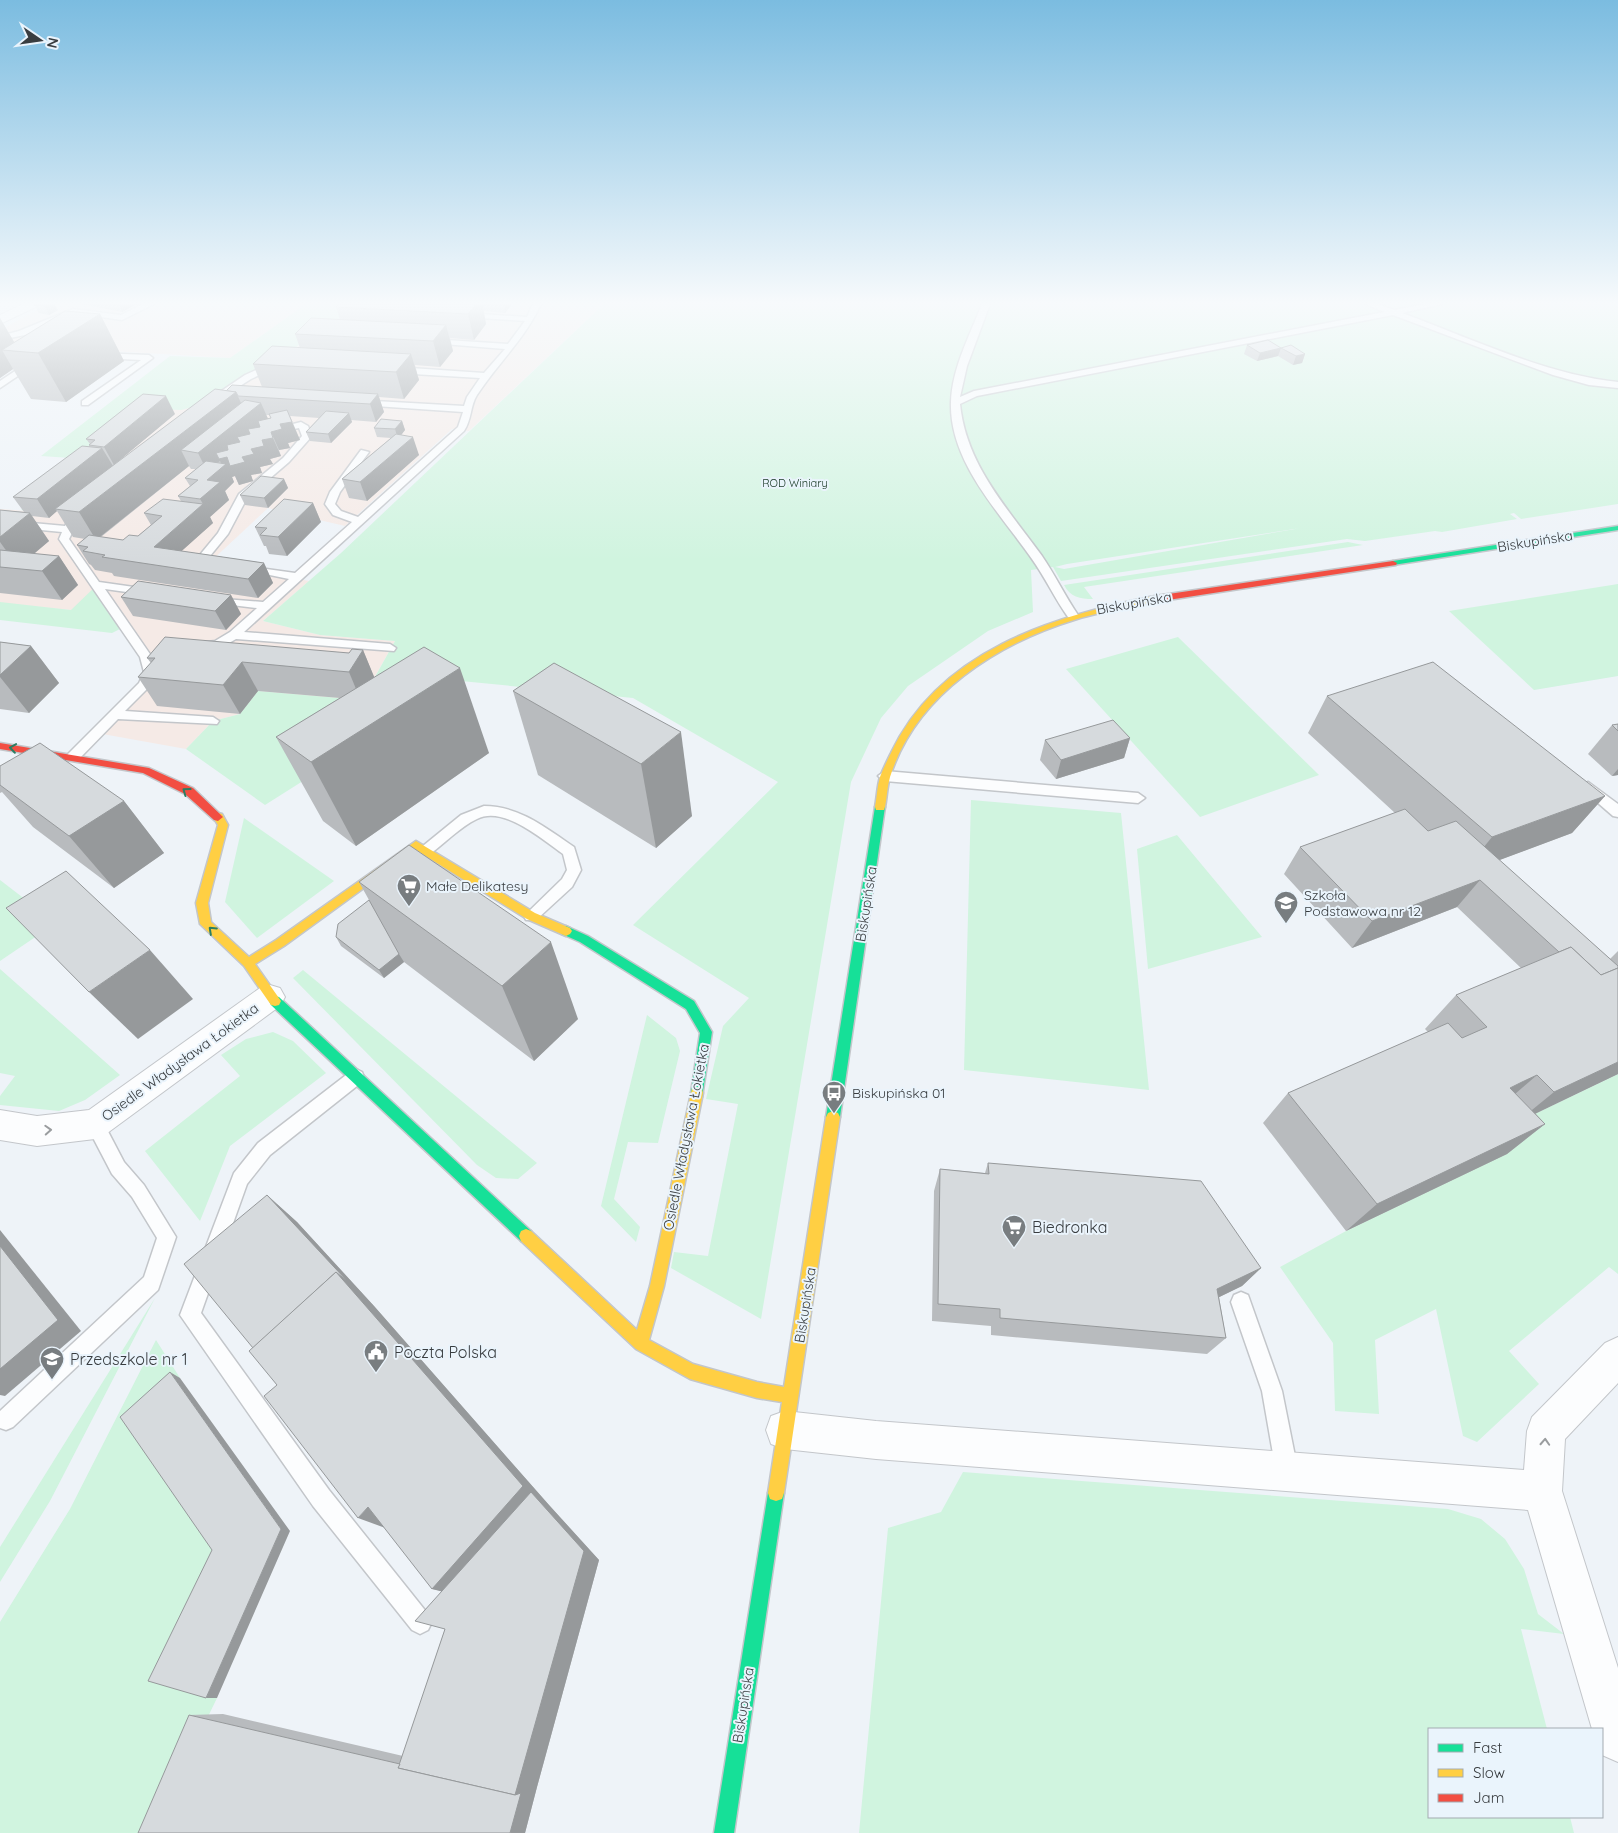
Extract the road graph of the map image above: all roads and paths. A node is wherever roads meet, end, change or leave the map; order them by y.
1 (104, 390) edge
2 (227, 390) edge
3 (238, 390) edge
4 (477, 390) edge
5 (957, 390) edge
6 (997, 390) edge
7 (245, 392) edge
8 (211, 401) edge
9 (350, 401) edge
10 (955, 402) junction
11 (85, 403) dead end
12 (468, 409) junction
13 (266, 435) edge
14 (364, 452) dead end
15 (87, 503) edge
16 (359, 521) junction
17 (0, 523) edge
18 (1618, 528) edge
19 (68, 529) junction
20 (70, 570) dead end
21 (88, 573) junction
22 (297, 577) junction
23 (97, 586) junction
24 (162, 593) edge
25 (200, 598) edge
26 (266, 606) junction
27 (1072, 615) junction
28 (234, 635) junction
29 (188, 648) edge
30 (390, 648) dead end
31 (116, 714) junction
32 (213, 721) dead end
33 (0, 746) edge
34 (73, 756) junction
35 (885, 776) junction
36 (1579, 780) edge
37 (1138, 798) dead end
38 (1618, 812) edge
39 (425, 850) junction
40 (531, 916) junction
41 (248, 963) junction
42 (270, 997) junction
43 (356, 1078) junction
44 (95, 1124) junction
45 (0, 1125) edge
46 (1241, 1302) edge
47 (642, 1344) junction
48 (1618, 1356) edge
49 (788, 1413) junction
50 (6, 1420) dead end
51 (1288, 1473) junction
52 (1542, 1491) junction
53 (420, 1622) edge
54 (1618, 1739) edge
55 (724, 1833) edge

1 - 11 lane
2 - 8 lane
3 - 7 lane
4 - 12 lane
5 - 10 lane
6 - 10 lane
9 - 12 lane
10 - 27 lane
12 - 16 lane
13 - 22 lane
14 - 16 lane
15 - 19 lane
16 - 22 lane
17 - 19 lane
18 - 27 street, Biskupińska
19 - 21 lane
20 - 21 lane
21 - 23 lane
22 - 26 lane
23 - 24 lane
23 - 31 lane
25 - 26 lane
26 - 28 lane
27 - 35 street, Biskupińska
28 - 29 lane
28 - 30 lane
31 - 32 lane
31 - 34 lane
34 -> 33 street, Osiedle Władysława Łokietka
41 -> 34 street, Osiedle Władysława Łokietka
35 - 37 lane
35 - 49 street, Biskupińska
36 - 38 lane
39 - 40 street, Osiedle Władysława Łokietka
39 - 40 lane
39 - 41 street
40 - 47 street, Osiedle Władysława Łokietka
41 - 42 street, Osiedle Władysława Łokietka
42 - 43 street, Osiedle Władysława Łokietka
42 - 44 street, Osiedle Władysława Łokietka
43 - 47 street, Osiedle Władysława Łokietka
43 - 53 lane
45 -> 44 street, Osiedle Władysława Łokietka
44 - 50 lane
46 - 51 lane
47 - 49 street, Osiedle Władysława Łokietka
52 -> 48 street
49 - 51 street
49 - 55 street, Biskupińska
51 - 52 street
52 - 54 street

